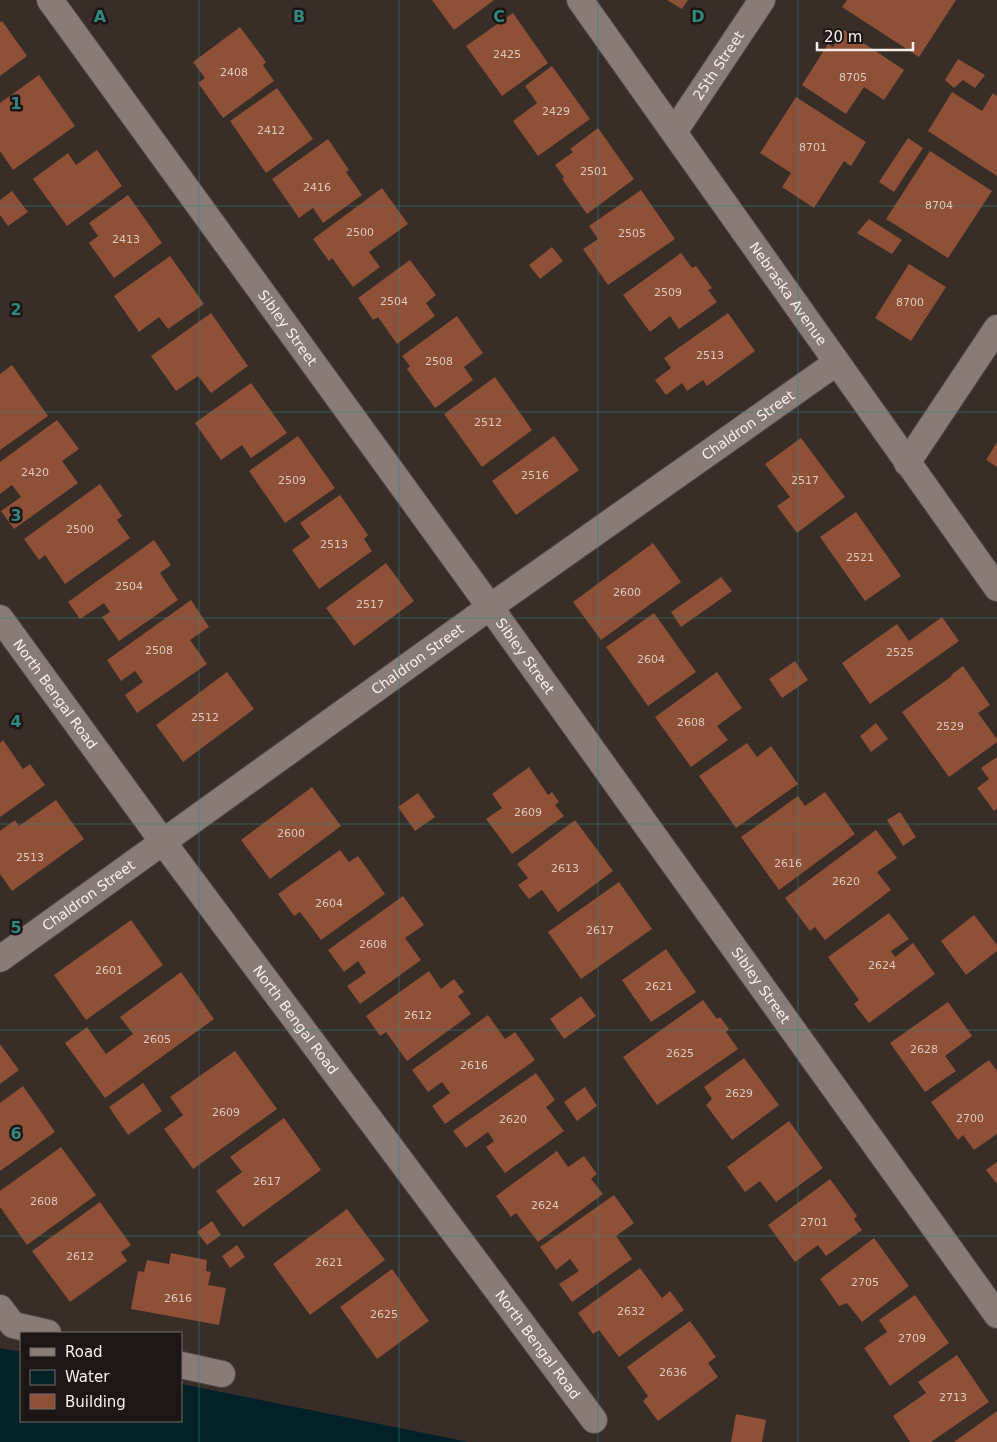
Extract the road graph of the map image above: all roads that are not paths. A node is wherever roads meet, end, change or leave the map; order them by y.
1 (50, 0) edge
2 (580, 0) edge
3 (762, 0) edge
4 (674, 132) junction
5 (997, 328) edge
6 (836, 363) junction
7 (907, 463) junction
8 (997, 588) edge
9 (490, 607) junction
10 (0, 618) edge
11 (163, 842) junction
12 (0, 959) edge
13 (0, 1308) edge
14 (997, 1315) edge
15 (44, 1332) edge
16 (182, 1365) edge
17 (222, 1374) dead end
18 (594, 1420) dead end

1 - 9 street, Sibley Street
2 - 4 street, Nebraska Avenue
3 - 4 street, 25th Street
4 - 6 street, Nebraska Avenue
5 - 7 street
6 - 7 street, Nebraska Avenue
6 - 9 street, Chaldron Street
7 - 8 street, Nebraska Avenue
9 - 11 street, Chaldron Street
9 - 14 street, Sibley Street
10 - 11 street, North Bengal Road
11 - 12 street, Chaldron Street
11 - 18 street, North Bengal Road
13 - 15 street
16 - 17 street

